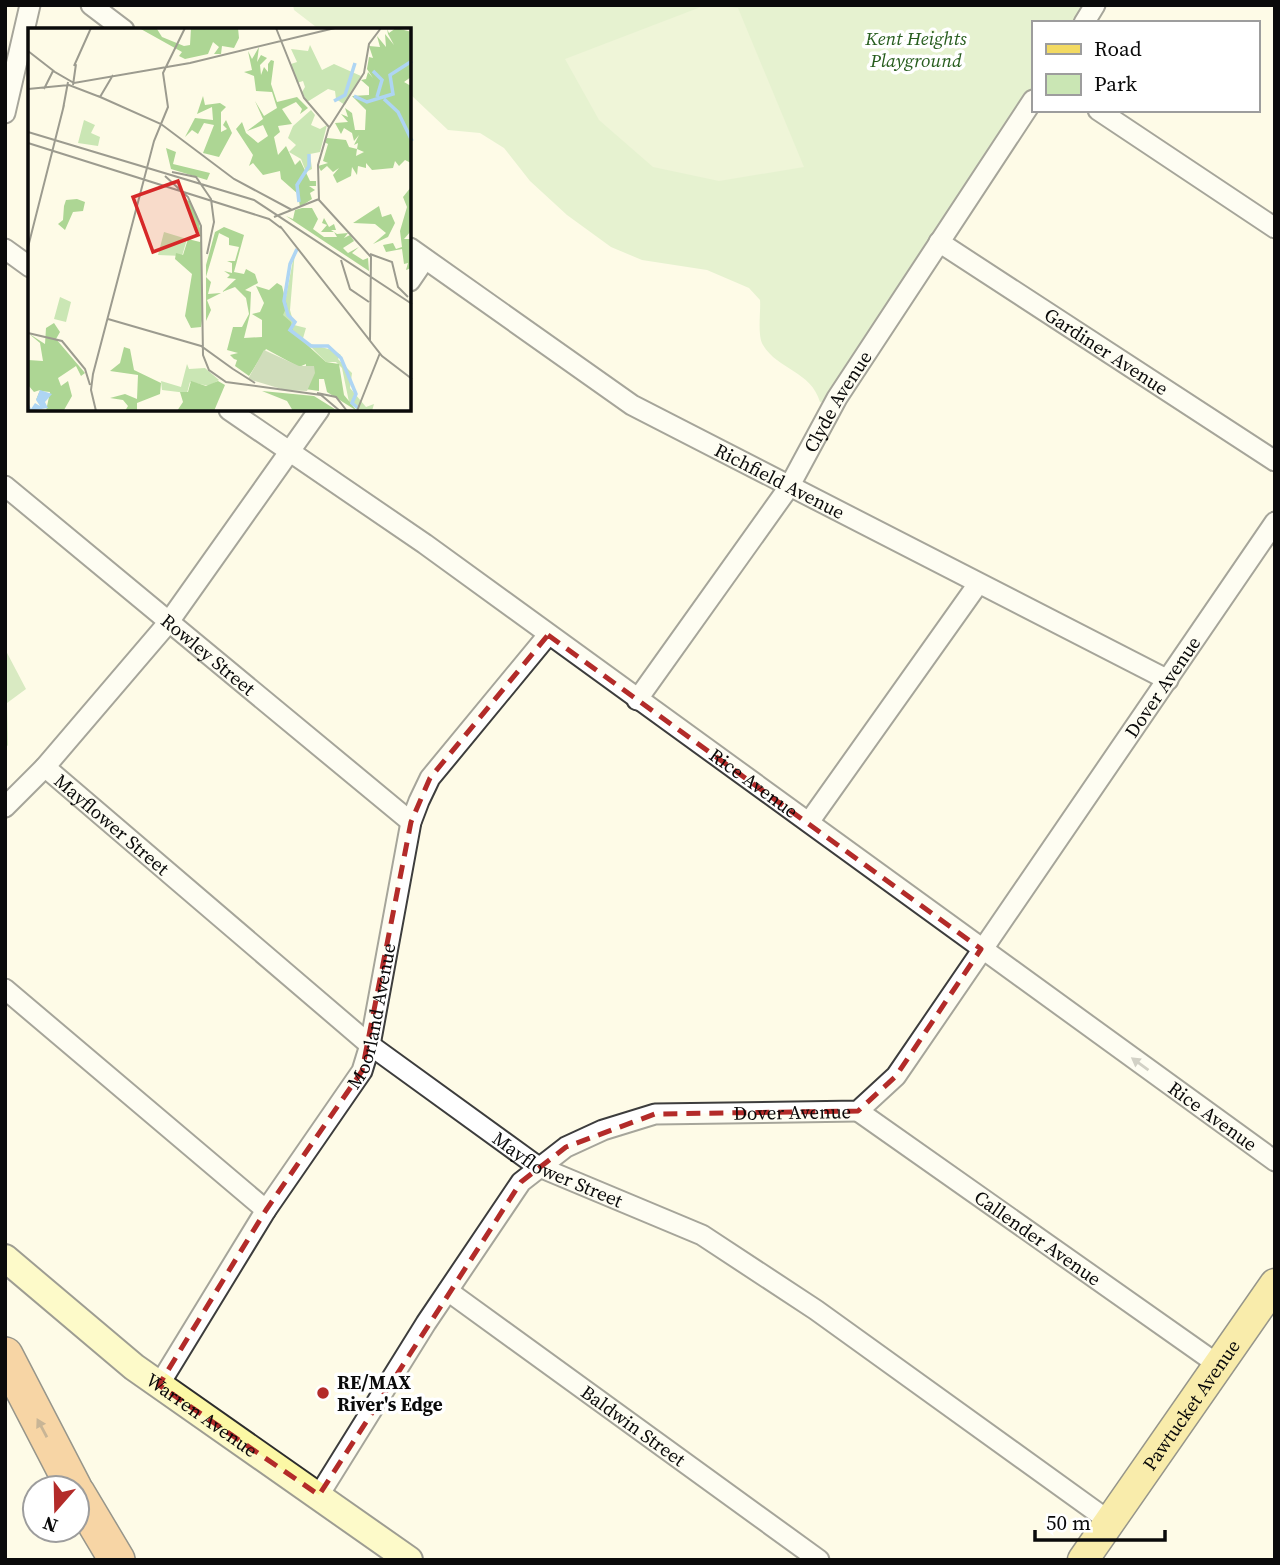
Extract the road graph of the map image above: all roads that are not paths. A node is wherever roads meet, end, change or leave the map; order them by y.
1 (30, 5) edge
2 (91, 5) edge
3 (1096, 5) edge
4 (1085, 21) edge
5 (121, 28) edge
6 (1032, 102) edge
7 (1101, 112) edge
8 (5, 113) edge
9 (1275, 228) edge
10 (939, 242) junction
11 (5, 249) edge
12 (417, 253) edge
13 (28, 266) edge
14 (411, 277) edge
15 (230, 411) edge
16 (318, 411) edge
17 (289, 453) junction
18 (1275, 461) edge
19 (5, 486) edge
20 (789, 486) junction
21 (1275, 522) edge
22 (978, 584) junction
23 (168, 623) junction
24 (548, 635) junction
25 (1168, 680) junction
26 (637, 700) junction
27 (45, 767) junction
28 (5, 807) edge
29 (411, 822) junction
30 (809, 822) junction
31 (981, 949) junction
32 (5, 989) edge
33 (370, 1045) junction
34 (858, 1111) junction
35 (1275, 1161) edge
36 (537, 1166) junction
37 (266, 1210) junction
38 (5, 1258) edge
39 (448, 1291) junction
40 (1269, 1304) edge
41 (5, 1354) edge
42 (1220, 1366) junction
43 (159, 1385) junction
44 (67, 1474) edge
45 (319, 1494) junction
46 (91, 1516) edge
47 (1109, 1521) junction
48 (117, 1560) edge
49 (409, 1560) edge
50 (819, 1560) edge
51 (1083, 1560) edge

1 - 8 street
2 - 5 street
3 - 4 street
6 - 10 street, Clyde Avenue
7 - 9 street
10 - 18 street, Gardiner Avenue
10 - 20 street, Clyde Avenue
11 - 13 street
12 - 14 street
12 - 20 street, Richfield Avenue
15 - 17 street, Rice Avenue
16 - 17 street
17 - 23 street
17 - 24 street, Rice Avenue
19 - 23 street, Rowley Street
20 - 22 street, Richfield Avenue
20 - 26 street, Clyde Avenue
21 - 25 street, Dover Avenue
22 - 25 street, Richfield Avenue
22 - 30 street
23 - 27 street
23 - 29 street, Rowley Street
24 - 26 street, Rice Avenue
24 - 29 street, Moorland Avenue
25 - 31 street, Dover Avenue
26 - 30 street, Rice Avenue
27 - 28 street
27 - 33 street, Mayflower Street
29 - 33 street, Moorland Avenue
30 - 31 street, Rice Avenue
31 - 34 street, Dover Avenue
35 -> 31 street, Rice Avenue
32 - 37 street
33 - 36 street, Mayflower Street
33 - 37 street, Moorland Avenue
34 - 36 street, Dover Avenue
34 - 42 street, Callender Avenue
36 - 39 street, Dover Avenue
36 - 47 street, Mayflower Street
37 - 43 street, Moorland Avenue
38 - 43 main road, Warren Avenue
39 - 45 street, Dover Avenue
39 - 50 street, Baldwin Street
40 - 42 main road, Pawtucket Avenue
44 -> 41 highway
42 - 47 main road, Pawtucket Avenue
43 - 45 main road, Warren Avenue
45 - 49 main road, Warren Avenue
46 - 48 highway
47 - 51 main road, Pawtucket Avenue

